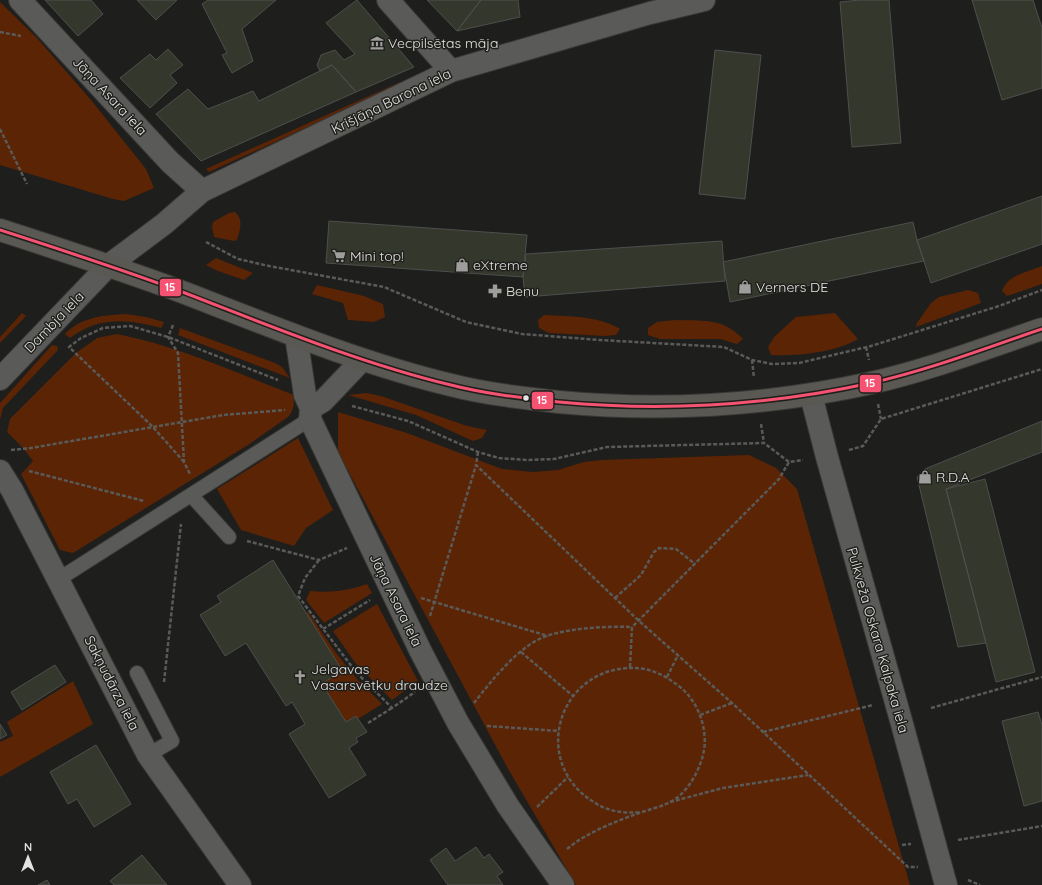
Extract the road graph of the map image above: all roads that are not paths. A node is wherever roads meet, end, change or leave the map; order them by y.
1 (20, 0) edge
2 (388, 0) edge
3 (704, 0) edge
4 (451, 71) junction
5 (202, 191) junction
6 (0, 230) edge
7 (108, 265) junction
8 (1042, 329) edge
9 (296, 336) junction
10 (362, 360) junction
11 (0, 379) edge
12 (812, 395) junction
13 (308, 417) junction
14 (0, 471) edge
15 (191, 495) junction
16 (229, 537) road end
17 (59, 579) junction
18 (137, 673) dead end
19 (148, 755) junction
20 (240, 885) edge
21 (563, 885) edge
22 (946, 885) edge

1 - 5 street, Jāņa Asara iela
2 - 4 street
3 - 4 street, Krišjāņa Barona iela
4 - 5 street, Krišjāņa Barona iela
5 - 7 street, Krišjāņa Barona iela
6 - 7 main road
7 - 9 main road
7 - 11 street, Dambja iela
8 - 12 main road
9 - 10 main road
9 - 13 street, Jāņa Asara iela
10 - 12 main road
10 - 13 street
12 - 22 street, Pulkveža Oskara Kalpaka iela
13 - 15 lane
13 - 21 street, Jāņa Asara iela
14 - 17 street, Sakņudārza iela
15 - 16 lane
15 - 17 lane
17 - 19 street, Sakņudārza iela
18 - 19 lane
19 - 20 street, Sakņudārza iela

